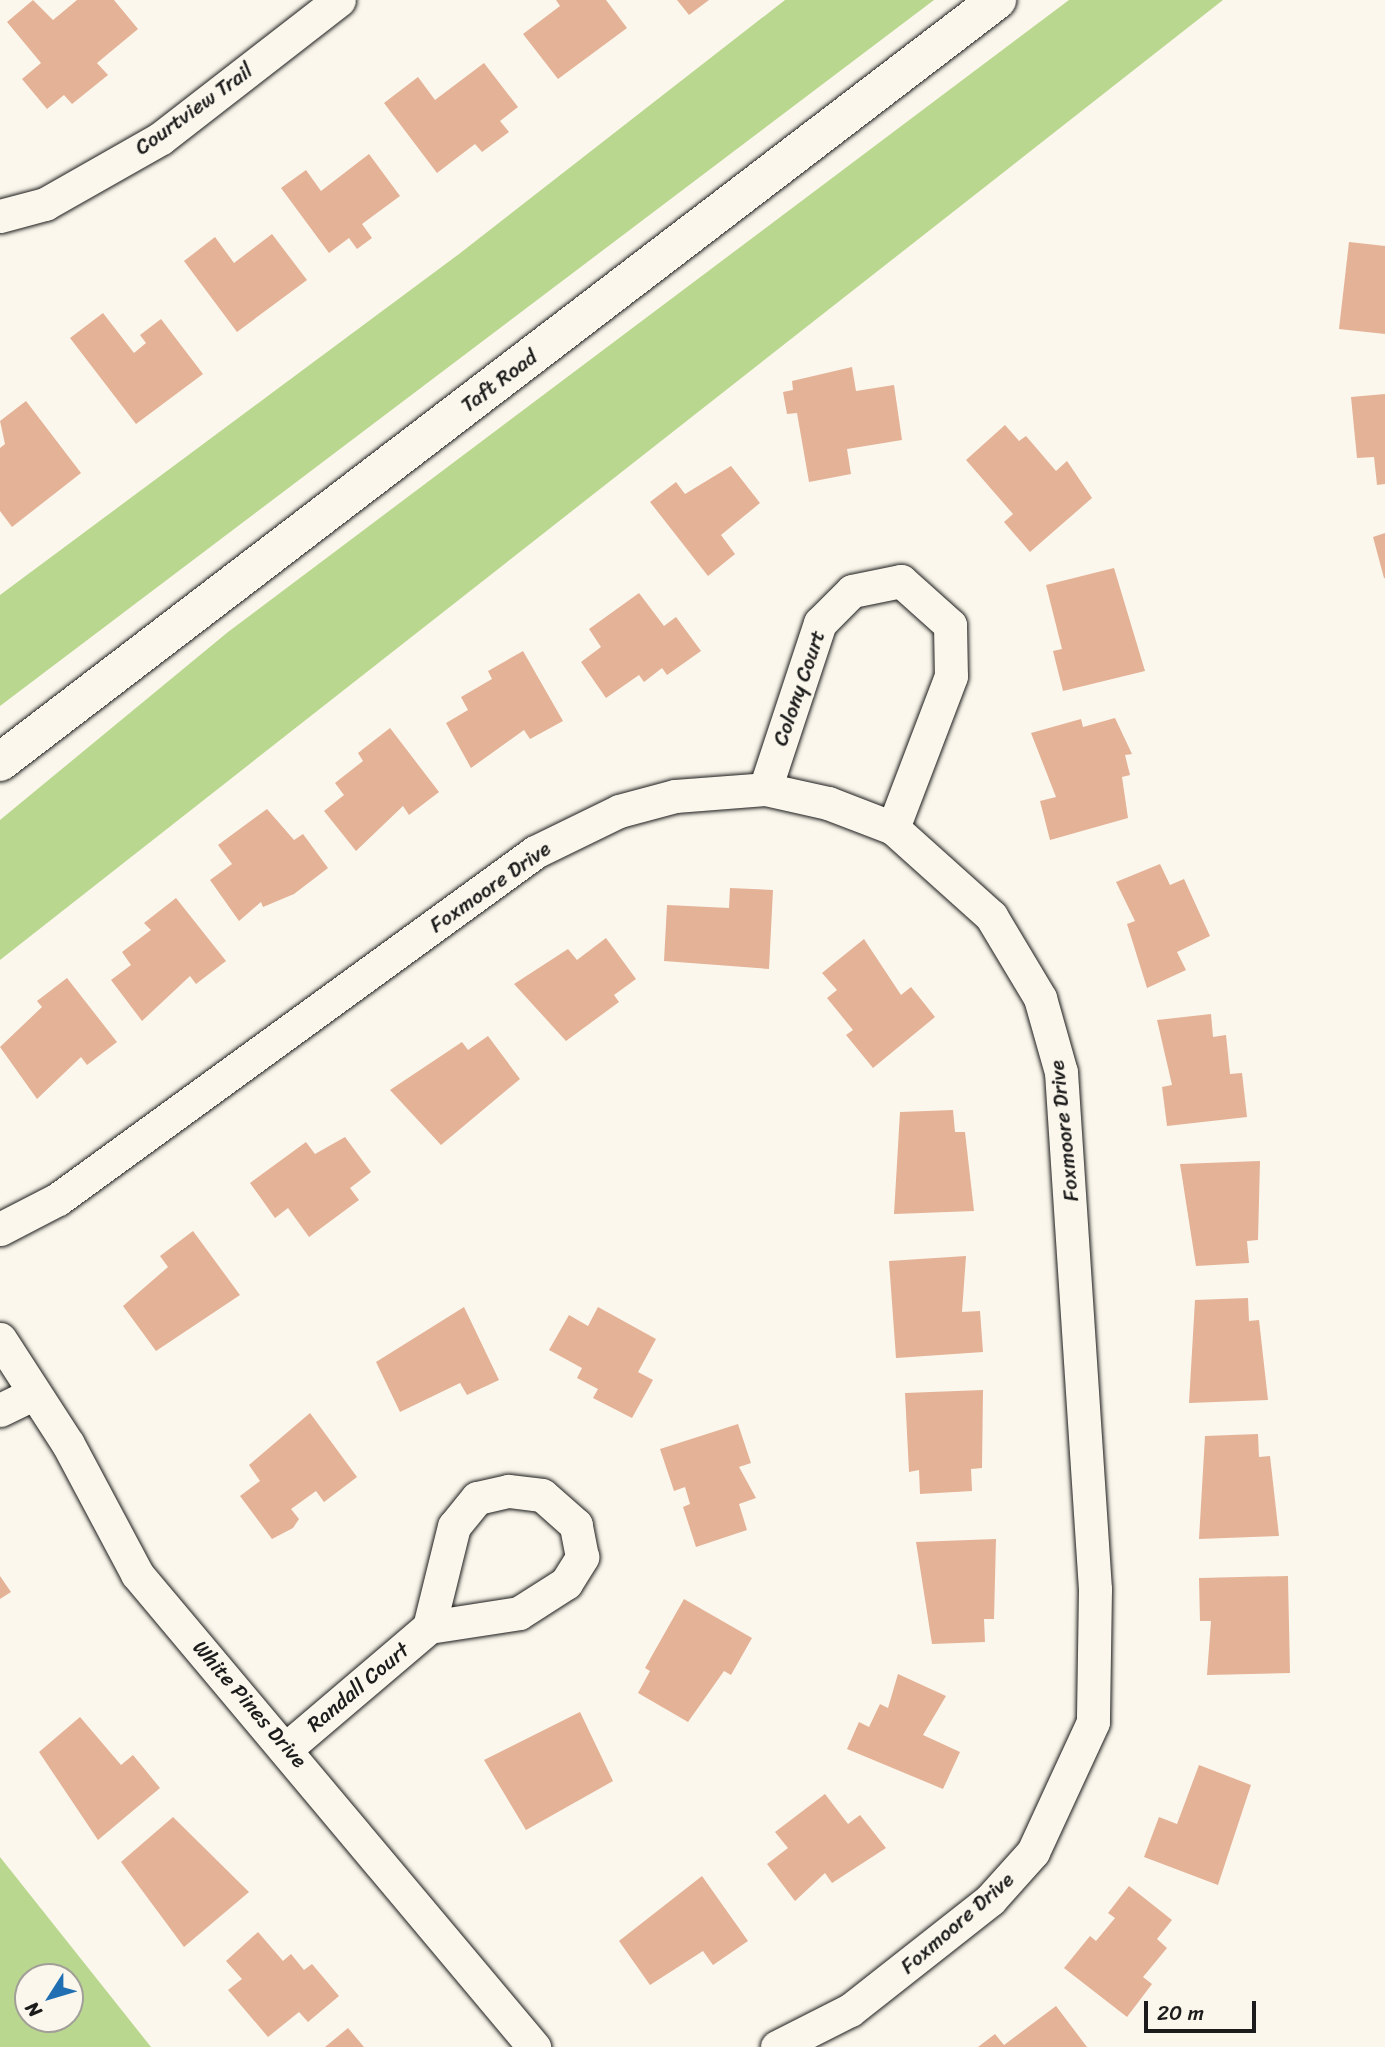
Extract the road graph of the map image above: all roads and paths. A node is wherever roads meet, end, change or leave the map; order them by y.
1 (339, 0) edge
2 (997, 0) edge
3 (0, 216) edge
4 (0, 762) edge
5 (765, 789) junction
6 (893, 828) junction
7 (0, 1229) edge
8 (0, 1339) edge
9 (33, 1394) junction
10 (0, 1410) edge
11 (429, 1627) junction
12 (288, 1747) junction
13 (534, 2047) edge
14 (777, 2047) edge

1 - 3 street, Courtview Trail
2 - 4 street, Taft Road
5 - 6 street, Foxmoore Drive
5 - 6 street, Colony Court
5 - 7 street, Foxmoore Drive
6 - 14 street, Foxmoore Drive
8 - 9 street, White Pines Drive
9 - 10 street
9 - 12 street, White Pines Drive
11 - 11 street, Randall Court
11 - 12 street, Randall Court
12 - 13 street, White Pines Drive

